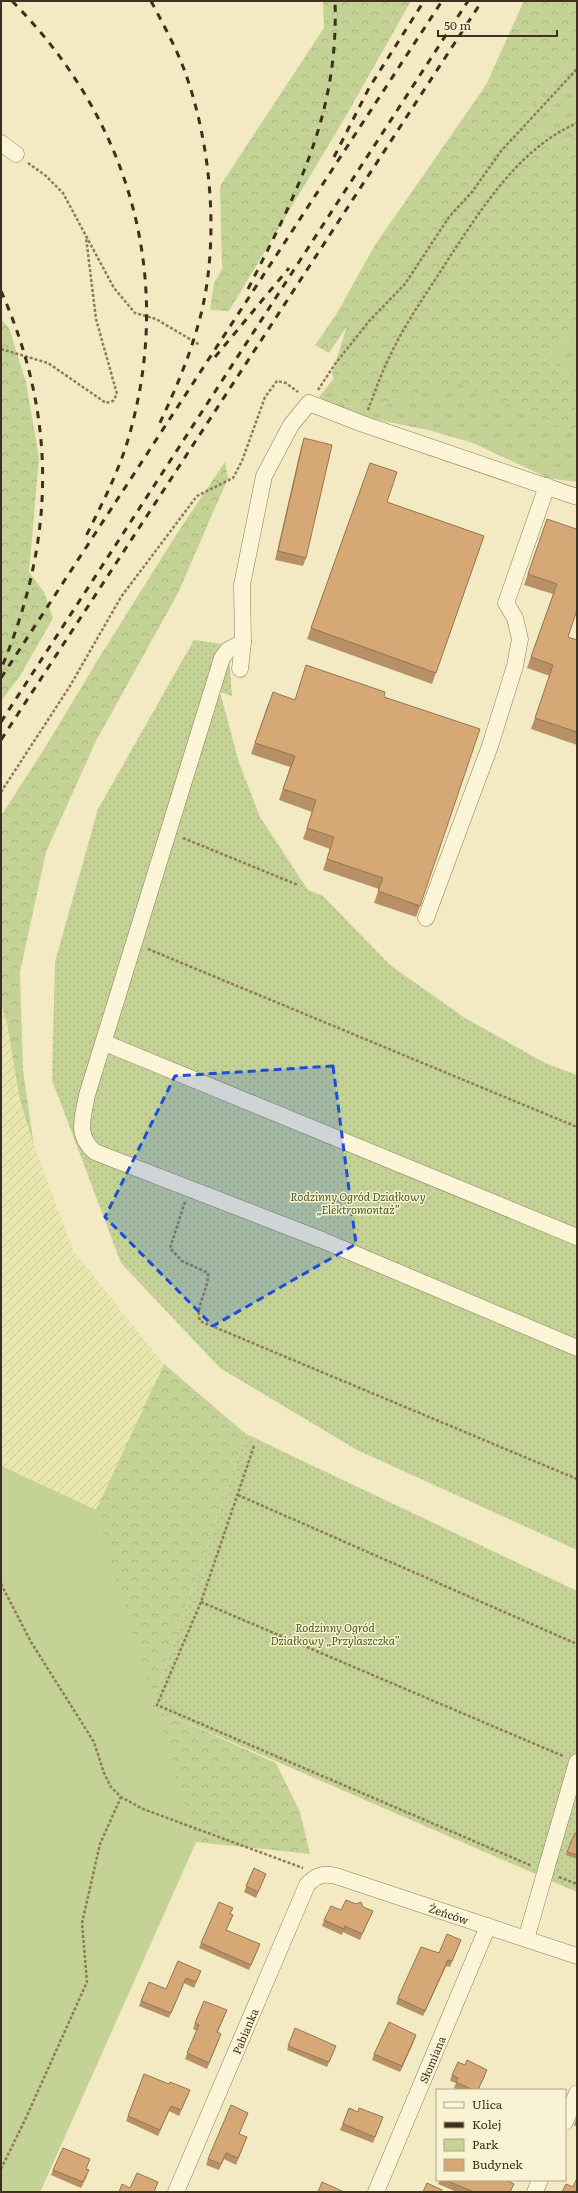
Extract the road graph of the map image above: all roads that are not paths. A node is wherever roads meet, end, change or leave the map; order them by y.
1 (1, 143) edge
2 (16, 154) road end
3 (546, 486) junction
4 (577, 497) edge
5 (243, 642) junction
6 (240, 669) dead end
7 (426, 918) dead end
8 (105, 1043) junction
9 (577, 1237) edge
10 (577, 1348) edge
11 (577, 1763) edge
12 (320, 1874) joint
13 (488, 1926) junction
14 (526, 1939) junction
15 (577, 1956) edge
16 (577, 2094) edge
17 (566, 2120) edge
18 (540, 2181) edge
19 (176, 2192) edge
20 (376, 2192) edge
21 (535, 2192) edge

1 - 2 street
3 - 4 street
3 - 5 street
3 - 7 street
5 - 6 street
5 - 8 street
8 - 9 street
8 - 10 street
11 - 14 street
12 - 13 street, Żeńców
12 - 19 street, Pabianka
13 - 14 street, Żeńców
13 - 20 street, Słomiana
14 - 15 street, Żeńców
16 - 17 street
18 - 21 street

